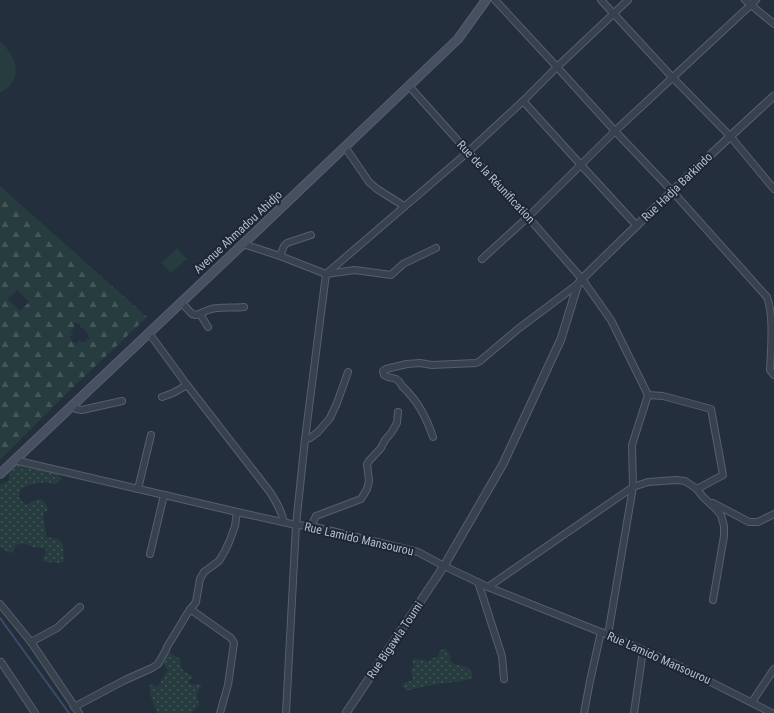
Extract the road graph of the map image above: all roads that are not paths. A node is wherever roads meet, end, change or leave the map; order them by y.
1 (486, 0) edge
2 (495, 0) edge
3 (601, 0) edge
4 (628, 0) edge
5 (745, 0) edge
6 (753, 2) edge
7 (614, 13) junction
8 (774, 24) edge
9 (557, 67) junction
10 (672, 77) junction
11 (409, 86) junction
12 (774, 96) edge
13 (523, 101) junction
14 (614, 131) junction
15 (730, 136) junction
16 (345, 147) junction
17 (468, 152) junction
18 (581, 165) junction
19 (774, 189) edge
20 (672, 191) junction
21 (404, 206) junction
22 (528, 217) junction
23 (637, 226) junction
24 (311, 234) dead end
25 (243, 244) junction
26 (436, 248) dead end
27 (280, 256) junction
28 (482, 260) dead end
29 (326, 274) junction
30 (580, 281) junction
31 (181, 302) junction
32 (244, 307) dead end
33 (200, 314) junction
34 (208, 327) dead end
35 (149, 333) junction
36 (773, 371) edge
37 (348, 372) dead end
38 (187, 385) junction
39 (648, 395) junction
40 (162, 397) dead end
41 (122, 401) dead end
42 (72, 406) junction
43 (398, 412) dead end
44 (151, 435) dead end
45 (433, 437) dead end
46 (305, 440) junction
47 (14, 460) junction
48 (0, 474) edge
49 (633, 487) junction
50 (138, 489) junction
51 (697, 489) junction
52 (164, 495) junction
53 (703, 497) junction
54 (237, 512) junction
55 (774, 514) edge
56 (284, 522) junction
57 (296, 525) junction
58 (311, 526) junction
59 (150, 554) dead end
60 (444, 566) junction
61 (478, 582) junction
62 (488, 587) junction
63 (713, 600) dead end
64 (0, 604) edge
65 (80, 607) dead end
66 (190, 609) junction
67 (601, 632) junction
68 (608, 635) junction
69 (31, 642) junction
70 (643, 650) junction
71 (1, 662) edge
72 (774, 669) edge
73 (504, 679) dead end
74 (752, 702) junction
75 (74, 707) junction
76 (35, 713) edge
77 (79, 713) edge
78 (220, 713) edge
79 (286, 713) edge
80 (346, 713) edge
81 (584, 713) edge
82 (634, 713) edge
83 (772, 713) edge

1 - 11 main road, Avenue Ahmadou Ahidjo
2 - 9 street
3 - 7 street
4 - 7 street
5 - 6 street
6 - 8 street
6 - 10 street
7 - 9 street
7 - 10 street
9 - 13 street
9 - 14 street
10 - 14 street
10 - 15 street
11 - 16 main road, Avenue Ahmadou Ahidjo
11 - 17 street, Rue de la Réunification
12 - 15 street, Rue Hadja Barkindo
13 - 17 street
13 - 18 street
14 - 18 street
14 - 20 street
15 - 19 street
15 - 20 street, Rue Hadja Barkindo
16 - 21 street
16 - 25 main road, Avenue Ahmadou Ahidjo
17 - 21 street
17 - 22 street, Rue de la Réunification
18 - 22 street
18 - 23 street
20 - 23 street, Rue Hadja Barkindo
20 - 36 street
21 - 29 street
22 - 28 street
22 - 30 street, Rue de la Réunification
23 - 30 street, Rue Hadja Barkindo
24 - 27 street
25 - 27 street
25 - 31 main road, Avenue Ahmadou Ahidjo
26 - 29 street
27 - 29 street
29 - 46 street
30 - 39 street, Rue de la Réunification
30 - 45 street
30 - 60 street, Rue Bigawla Toumi
31 - 33 street
31 - 35 main road, Avenue Ahmadou Ahidjo
32 - 33 street
33 - 34 street
35 - 38 street
35 - 42 main road, Avenue Ahmadou Ahidjo
37 - 46 street
38 - 40 street
38 - 56 street
39 - 49 street
39 - 51 street
41 - 42 street
42 - 47 main road, Avenue Ahmadou Ahidjo
43 - 58 street
44 - 50 street
46 - 57 street
47 - 48 main road, Avenue Ahmadou Ahidjo
47 - 50 street, Rue Lamido Mansourou
49 - 51 street
49 - 62 street
49 - 68 street
50 - 52 street, Rue Lamido Mansourou
51 - 53 street
52 - 54 street, Rue Lamido Mansourou
52 - 59 street
53 - 55 street
53 - 63 street
54 - 56 street, Rue Lamido Mansourou
54 - 66 street
56 - 57 street, Rue Lamido Mansourou
57 - 58 street, Rue Lamido Mansourou
57 - 79 street
58 - 60 street, Rue Lamido Mansourou
60 - 61 street, Rue Lamido Mansourou
60 - 80 street, Rue Bigawla Toumi
61 - 62 street, Rue Lamido Mansourou
61 - 73 street
62 - 67 street, Rue Lamido Mansourou
64 - 69 street
65 - 69 street
66 - 75 street
66 - 78 street
67 - 68 street, Rue Lamido Mansourou
67 - 81 street
68 - 70 street, Rue Lamido Mansourou
69 - 75 street
70 - 74 street, Rue Lamido Mansourou
70 - 82 street
71 - 76 street
72 - 74 street
74 - 83 street, Rue Lamido Mansourou
75 - 77 street

